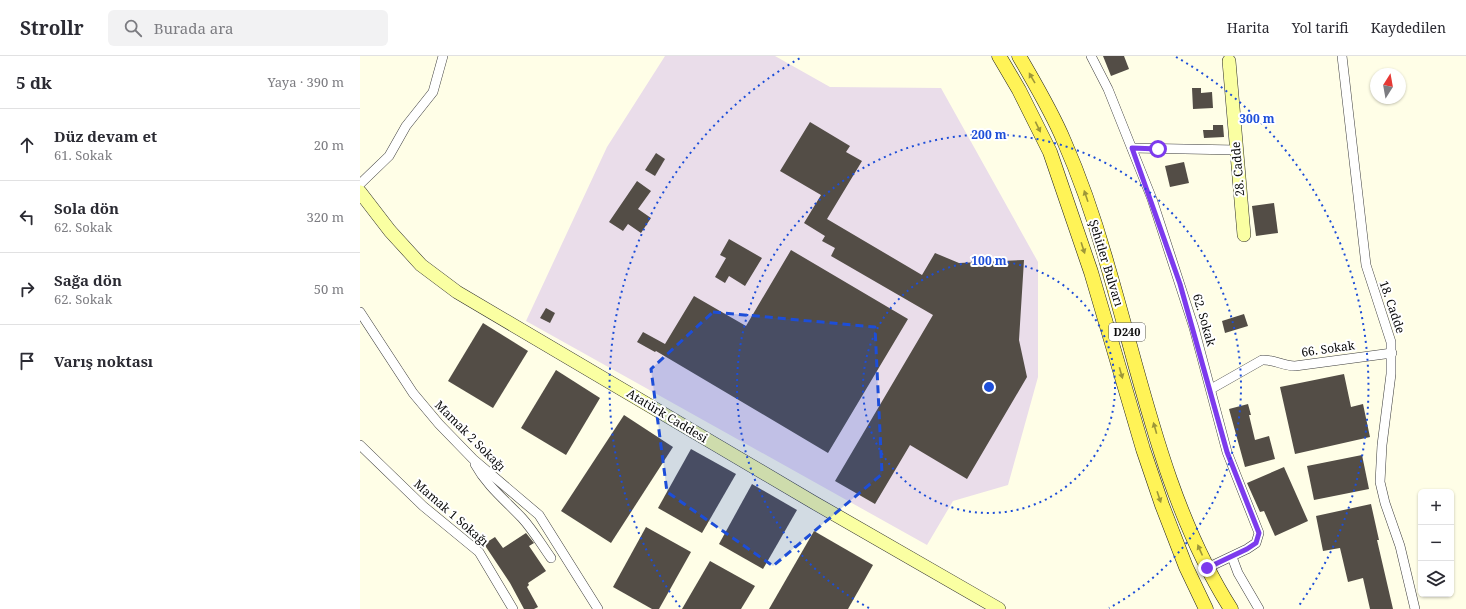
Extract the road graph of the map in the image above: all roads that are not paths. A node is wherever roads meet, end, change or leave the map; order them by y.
1 (443, 56) edge
2 (999, 56) edge
3 (1019, 56) edge
4 (1091, 56) edge
5 (1342, 56) edge
6 (1228, 58) edge
7 (1132, 148) junction
8 (1237, 150) junction
9 (360, 184) edge
10 (360, 192) edge
11 (1244, 235) dead end
12 (360, 312) edge
13 (1392, 353) junction
14 (1211, 389) junction
15 (360, 445) edge
16 (473, 459) junction
17 (1232, 557) junction
18 (550, 558) dead end
19 (1207, 568) junction
20 (513, 609) edge
21 (598, 609) edge
22 (999, 609) edge
23 (1206, 609) edge
24 (1231, 609) edge
25 (1259, 609) edge
26 (1415, 609) edge

1 - 9 street
2 -> 23 main road, Şehitler Bulvarı / D240
19 -> 3 main road, Şehitler Bulvarı / D240
4 - 7 street, 62. Sokak
5 - 13 street, 18. Cadde
6 - 8 main road, 28. Cadde
7 - 8 street
7 - 14 street, 62. Sokak
8 - 11 main road, 28. Cadde
10 - 22 main road, Atatürk Caddesi
12 - 16 street, Mamak 2 Sokağı
13 - 14 street, 66. Sokak
13 - 26 street, 18. Cadde
14 - 17 street, 62. Sokak
15 - 20 street, Mamak 1 Sokağı
16 - 18 street
16 - 21 street, Mamak 2 Sokağı
17 - 19 street, 62. Sokak
17 - 25 street
19 - 24 main road, Şehitler Bulvarı / D240

